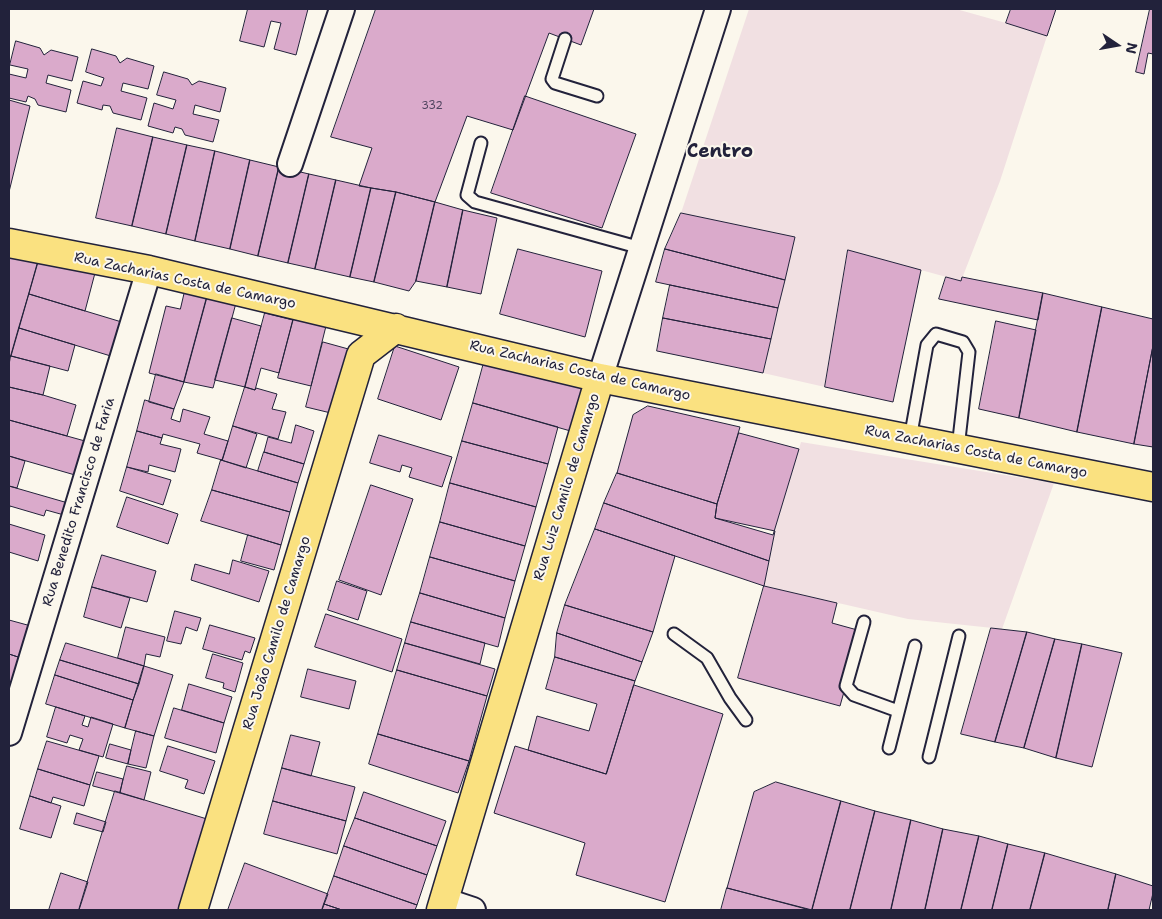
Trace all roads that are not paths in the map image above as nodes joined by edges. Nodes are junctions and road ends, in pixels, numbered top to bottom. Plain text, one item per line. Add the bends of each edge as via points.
1 (342, 9) edge
2 (718, 9) edge
3 (565, 39) dead end
4 (597, 96) dead end
5 (481, 143) dead end
6 (290, 164) dead end
7 (9, 243) edge
8 (641, 248) junction
9 (149, 270) junction
10 (328, 313) junction
11 (396, 328) junction
12 (361, 355) junction
13 (600, 378) junction
14 (910, 439) junction
15 (958, 448) junction
16 (1153, 487) edge
17 (864, 622) dead end
18 (674, 634) dead end
19 (959, 636) dead end
20 (915, 646) dead end
21 (898, 711) junction
22 (746, 720) dead end
23 (9, 733) edge
24 (889, 748) dead end
25 (928, 757) dead end
26 (442, 905) edge
27 (193, 910) edge
28 (473, 910) edge

1 - 6 street
2 - 8 street, Rua Luiz Camilo de Camargo
3 - 4 lane via 552,79 555,83
5 - 8 lane via 467,195 474,202
7 - 9 main road, Rua Zacharias Costa de Camargo
8 - 13 street, Rua Luiz Camilo de Camargo
9 - 10 main road, Rua Zacharias Costa de Camargo
9 - 23 street, Rua Benedito Francisco de Faria
10 - 11 main road, Rua Zacharias Costa de Camargo
10 - 12 main road
11 - 12 main road
11 - 13 main road, Rua Zacharias Costa de Camargo
12 - 27 main road, Rua João Camilo de Camargo
13 - 14 main road, Rua Zacharias Costa de Camargo
13 - 26 main road, Rua Luiz Camilo de Camargo
14 - 15 main road, Rua Zacharias Costa de Camargo
14 - 15 lane via 928,345 936,334 963,342 969,352
15 - 16 main road, Rua Zacharias Costa de Camargo
17 - 21 lane via 846,686 854,695
18 - 22 lane via 708,658
19 - 25 lane
20 - 21 lane
21 - 24 lane
26 - 28 street

